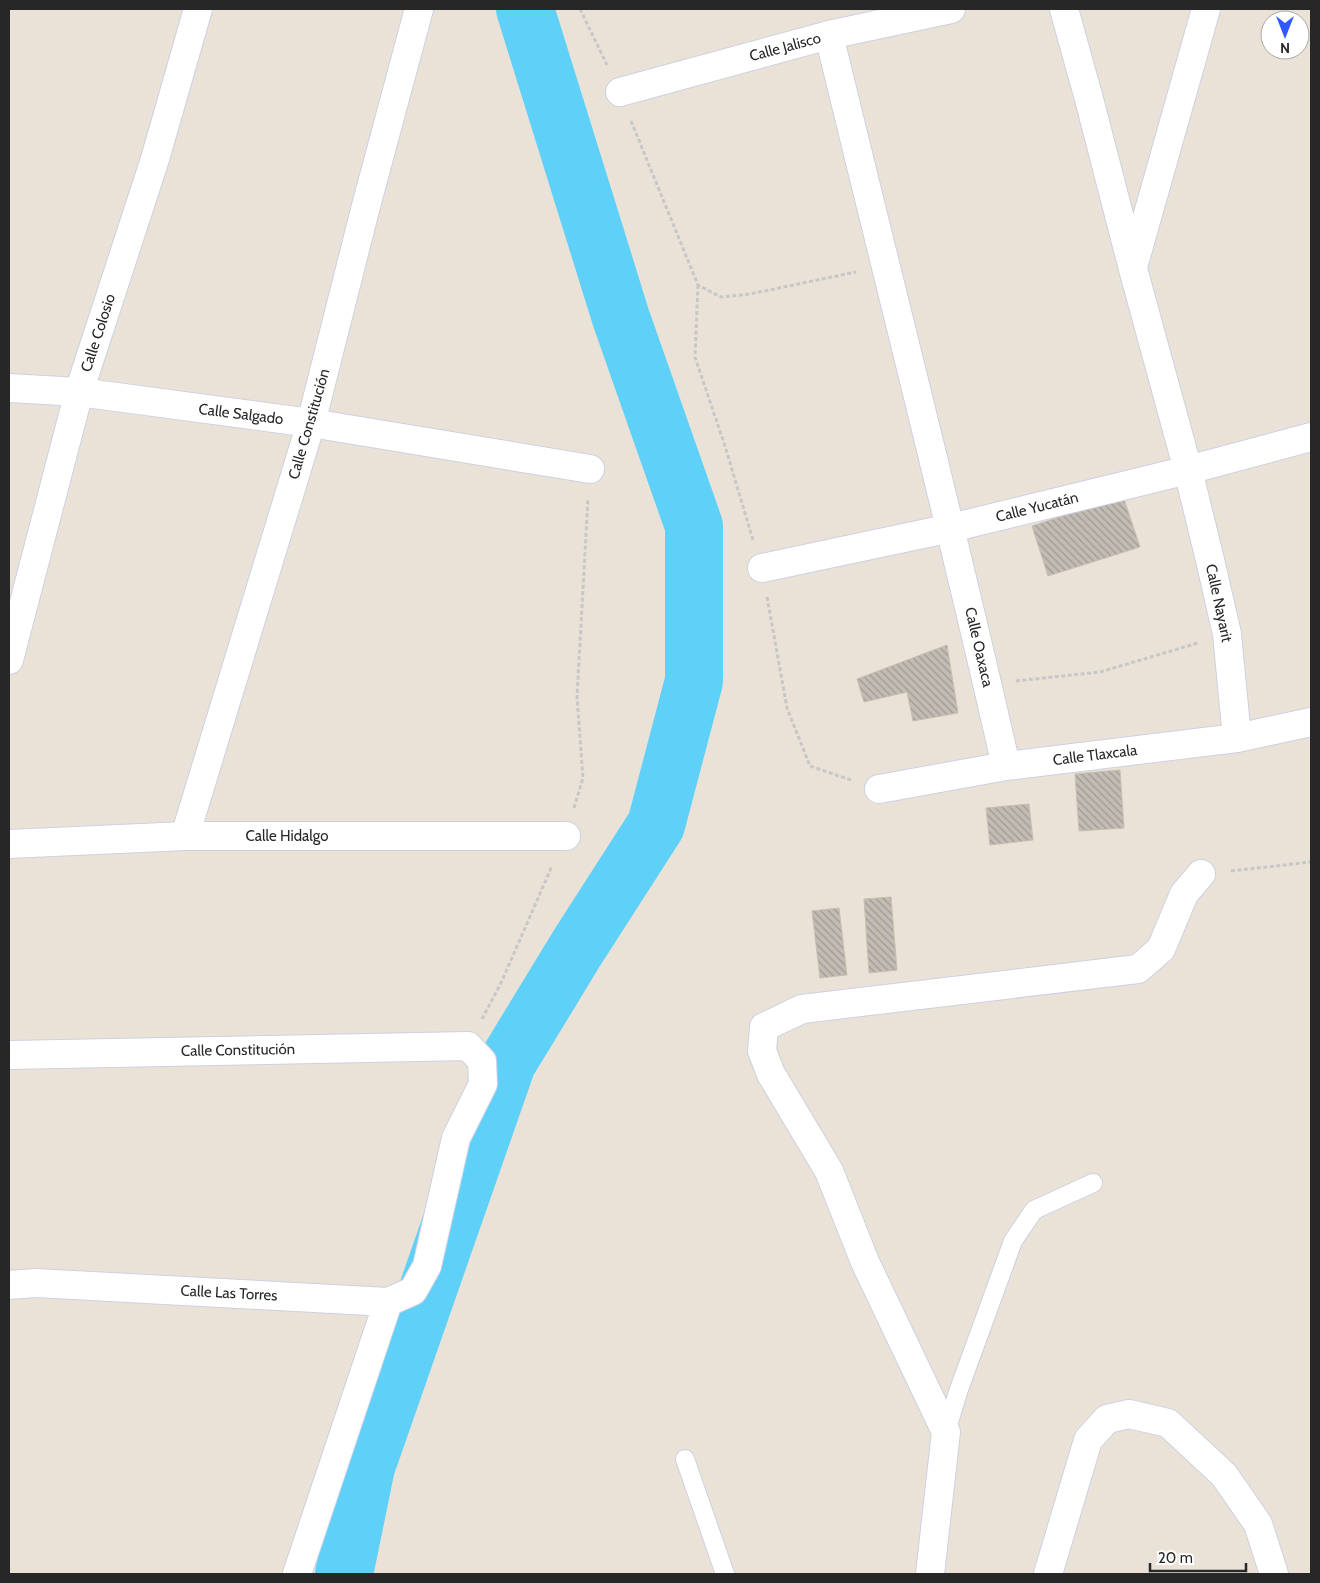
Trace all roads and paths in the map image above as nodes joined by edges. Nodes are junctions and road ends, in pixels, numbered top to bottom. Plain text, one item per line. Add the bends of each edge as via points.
1 (198, 9) edge
2 (419, 9) edge
3 (580, 9) edge
4 (951, 9) edge
5 (1064, 9) edge
6 (1206, 9) edge
7 (829, 35) junction
8 (620, 92) junction
9 (885, 266) junction
10 (1133, 269) junction
11 (9, 388) edge
12 (79, 392) junction
13 (311, 423) junction
14 (1311, 437) edge
15 (590, 469) joint
16 (1188, 470) junction
17 (951, 528) junction
18 (762, 568) dead end
19 (1227, 634) junction
20 (9, 660) edge
21 (988, 685) junction
22 (1311, 722) edge
23 (1237, 738) junction
24 (1006, 766) junction
25 (879, 789) dead end
26 (186, 836) junction
27 (566, 836) junction
28 (9, 844) edge
29 (1311, 862) edge
30 (1201, 874) joint
31 (468, 1046) junction
32 (9, 1055) edge
33 (1093, 1183) dead end
34 (9, 1285) edge
35 (388, 1302) junction
36 (946, 1432) junction
37 (685, 1459) dead end
38 (297, 1574) edge
39 (725, 1574) edge
40 (930, 1574) edge
41 (1048, 1574) edge
42 (1274, 1574) edge

1 - 12 street, Calle Colosio via 155,159
2 - 13 street, Calle Constitución
3 - 8 path
4 - 7 street, Calle Jalisco
5 - 10 street, Calle Nayarit
6 - 10 street
7 - 8 street, Calle Jalisco
7 - 9 street, Calle Oaxaca
8 - 9 path via 698,285 721,297
9 - 17 street, Calle Oaxaca
10 - 16 street, Calle Nayarit
11 - 12 street, Calle Salgado
12 - 13 street, Calle Salgado
12 - 20 street, Calle Colosio
13 - 15 street, Calle Salgado
13 - 26 street, Calle Constitución
14 - 16 street, Calle Yucatán
15 - 27 path via 577,697 583,778
16 - 17 street, Calle Yucatán
16 - 19 street, Calle Nayarit
17 - 18 street, Calle Yucatán
17 - 21 street, Calle Oaxaca
19 - 21 path via 1100,672
19 - 23 street, Calle Nayarit
21 - 24 street, Calle Oaxaca
22 - 23 street, Calle Tlaxcala
23 - 24 street, Calle Tlaxcala
24 - 25 street, Calle Tlaxcala
26 - 27 street, Calle Hidalgo
26 - 28 street, Calle Hidalgo
27 - 31 path via 501,983
29 - 30 path
30 - 36 street via 1184,894 1161,949 1138,969 802,1009 764,1027 762,1052 771,1074 829,1172 865,1262
31 - 32 street, Calle Constitución
31 - 35 street via 482,1060 483,1084 456,1138 428,1266 413,1291
33 - 36 lane via 1034,1210 1013,1241
34 - 35 street, Calle Las Torres via 71,1284
35 - 38 street
36 - 40 street
37 - 39 lane
41 - 42 street via 1088,1440 1107,1419 1129,1414 1168,1423 1224,1475 1258,1524

